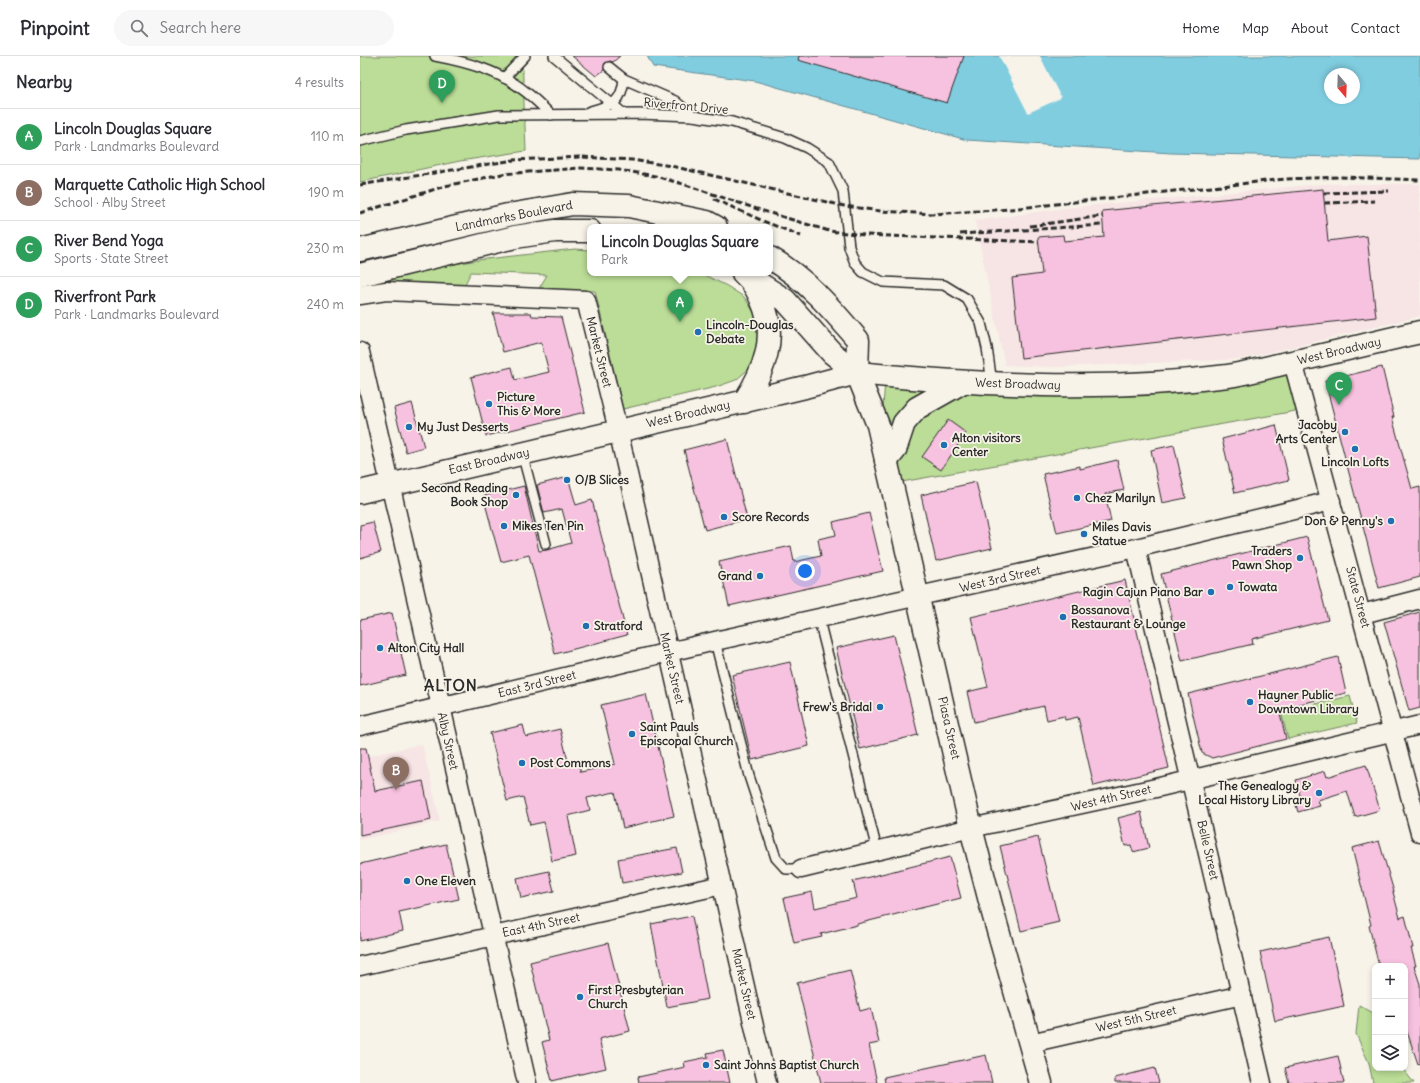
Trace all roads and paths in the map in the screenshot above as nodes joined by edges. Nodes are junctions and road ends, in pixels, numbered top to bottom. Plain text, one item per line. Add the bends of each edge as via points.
1 (435, 56) edge
2 (524, 56) edge
3 (554, 56) edge
4 (609, 67) dead end
5 (504, 78) junction
6 (624, 79) junction
7 (611, 104) junction
8 (624, 114) junction
9 (551, 115) junction
10 (579, 115) junction
11 (693, 116) junction
12 (360, 141) edge
13 (711, 224) edge
14 (587, 231) edge
15 (360, 250) edge
16 (773, 260) edge
17 (360, 275) edge
18 (746, 276) edge
19 (748, 276) edge
20 (360, 295) edge
21 (1420, 332) edge
22 (360, 352) edge
23 (1293, 362) junction
24 (857, 373) junction
25 (963, 382) junction
26 (992, 385) junction
27 (744, 402) junction
28 (618, 430) junction
29 (522, 453) junction
30 (886, 461) junction
31 (389, 484) junction
32 (360, 492) edge
33 (1331, 501) junction
34 (546, 544) dead end
35 (1136, 548) junction
36 (919, 597) junction
37 (1420, 598) edge
38 (1362, 614) junction
39 (819, 620) junction
40 (715, 642) junction
41 (668, 653) junction
42 (440, 707) junction
43 (1420, 725) edge
44 (360, 726) edge
45 (1393, 732) junction
46 (1192, 780) junction
47 (971, 828) junction
48 (1420, 832) edge
49 (877, 850) junction
50 (801, 869) joint
51 (722, 885) junction
52 (494, 936) junction
53 (360, 966) edge
54 (1242, 995) junction
55 (1030, 1043) junction
56 (526, 1083) edge
57 (767, 1083) edge
58 (1041, 1083) edge
59 (1262, 1083) edge

1 - 5 lane via 483,67
2 - 5 lane
3 - 7 lane
4 - 6 lane
5 - 9 lane via 526,91
6 - 7 lane via 622,94
6 - 11 lane via 675,101
7 - 8 lane
7 - 10 lane
8 - 10 lane, Riverfront Drive
8 - 11 lane, Riverfront Drive
9 - 10 lane, Riverfront Drive
9 - 12 lane, Riverfront Drive via 499,115 406,130
11 - 26 lane, Riverfront Drive via 732,122 784,138 829,162 842,191 849,247 855,263 863,272 883,282 944,285 967,299 981,323
13 - 15 main road, Landmarks Boulevard via 629,206 573,204
14 - 17 main road, Landmarks Boulevard via 515,237
16 - 24 main road via 834,311 858,340
18 - 27 main road via 754,283 770,330 769,347 763,365
19 - 24 main road via 785,300 832,353
20 - 28 street, Market Street via 386,291 586,300
21 - 23 main road, West Broadway
22 - 31 street, Alby Street
23 - 26 main road, West Broadway via 1230,376 1195,380 1122,385
23 - 33 street, State Street
24 - 25 main road, West Broadway
24 - 27 main road, West Broadway
24 - 30 main road, Piasa Street via 878,425
25 - 26 main road, West Broadway
25 - 30 main road via 917,408 904,423 895,450
27 - 28 main road, West Broadway
28 - 29 main road, East Broadway
28 - 41 street, Market Street
29 - 31 main road, East Broadway
29 - 34 lane
30 - 36 main road, Piasa Street
31 - 32 main road, East Broadway
31 - 42 street, Alby Street
33 - 35 street, West 3rd Street
33 - 38 street, State Street
35 - 36 street, West 3rd Street
35 - 46 street, Belle Street
36 - 39 street, West 3rd Street
36 - 47 main road, Piasa Street
37 - 38 street
38 - 45 street, State Street
39 - 40 street, West 3rd Street
39 - 49 lane
40 - 41 street, West 3rd Street
40 - 50 lane via 749,776 776,858 786,869
41 - 42 street, East 3rd Street
41 - 51 street, Market Street
42 - 44 street, East 3rd Street
42 - 52 street, Alby Street
43 - 45 street, West 4th Street
45 - 46 street, West 4th Street
45 - 48 street, State Street
46 - 47 street, West 4th Street
46 - 54 street, Belle Street
47 - 49 street, West 4th Street
47 - 55 main road, Piasa Street
49 - 50 street, West 4th Street
51 - 52 street, East 4th Street
51 - 57 street, Market Street
52 - 53 street, East 4th Street
52 - 56 street, Alby Street
54 - 55 street, West 5th Street
54 - 59 street, Belle Street
55 - 58 main road, Piasa Street

